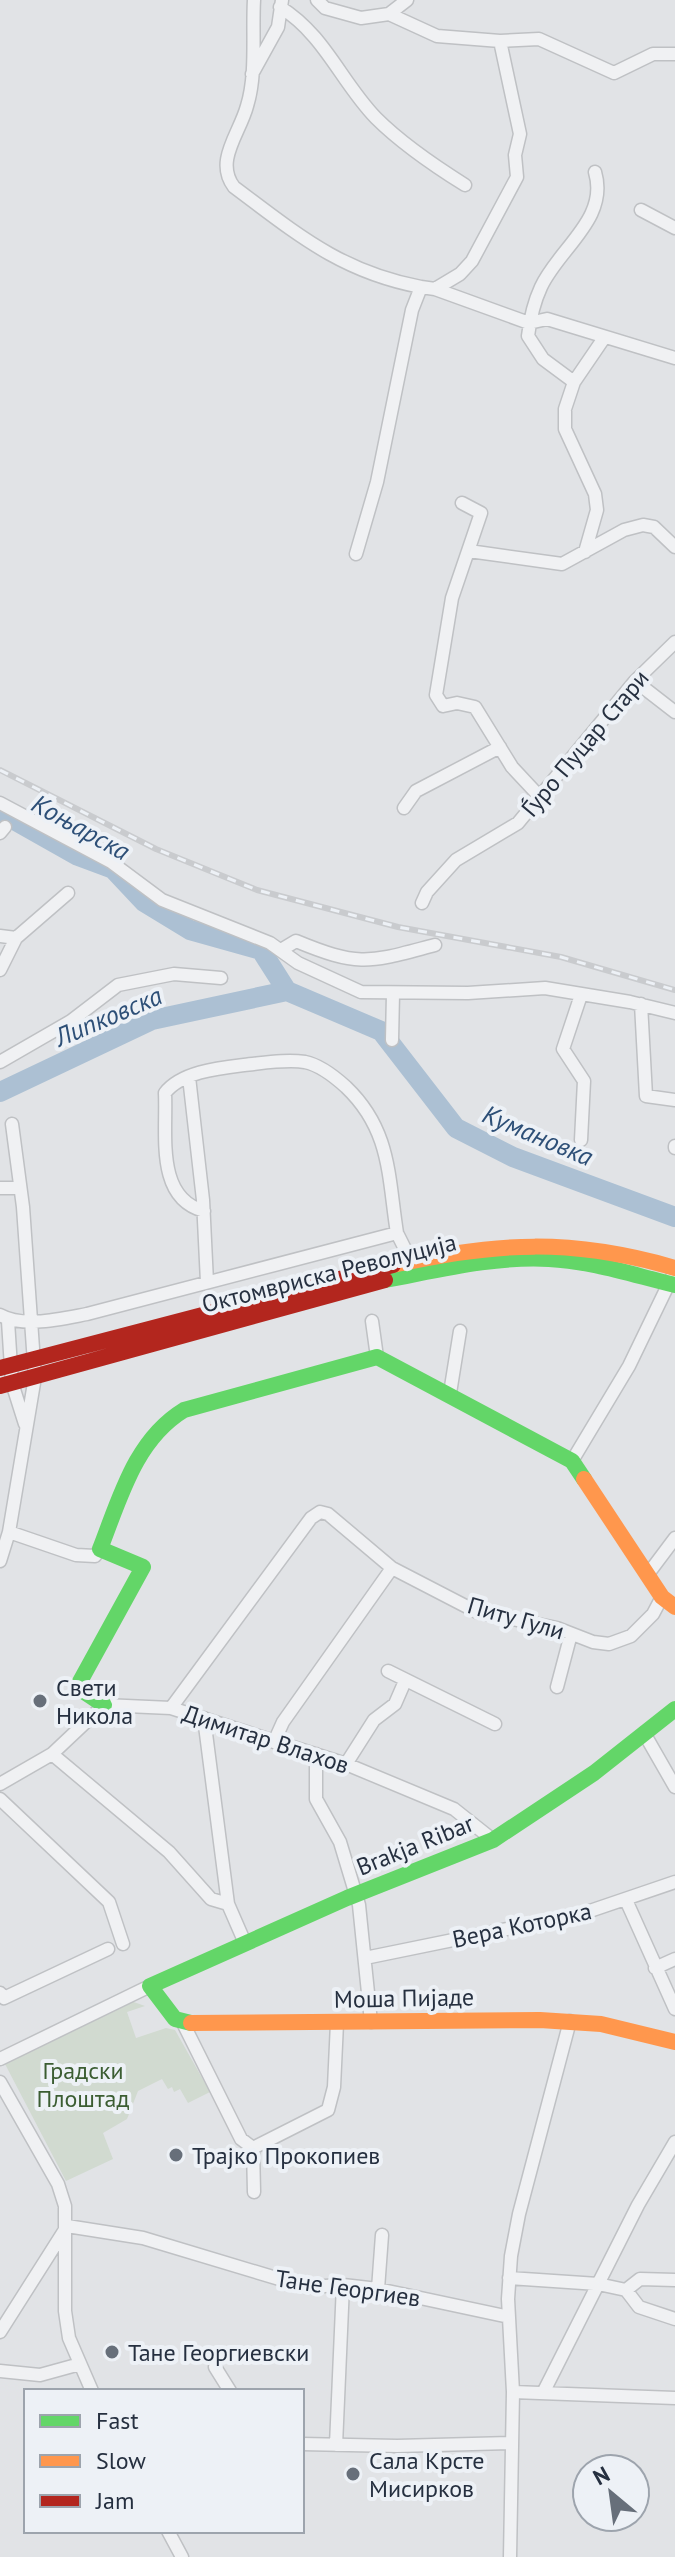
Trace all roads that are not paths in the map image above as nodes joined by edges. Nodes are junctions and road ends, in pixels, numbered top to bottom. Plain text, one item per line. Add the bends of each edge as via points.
1 (254, 0) edge
2 (317, 0) edge
3 (407, 0) edge
4 (281, 4) edge
5 (389, 14) junction
6 (500, 41) junction
7 (675, 54) edge
8 (250, 77) junction
9 (595, 172) dead end
10 (465, 185) dead end
11 (641, 210) dead end
12 (675, 228) edge
13 (421, 287) junction
14 (435, 289) junction
15 (529, 323) junction
16 (604, 338) junction
17 (675, 358) edge
18 (574, 382) junction
19 (462, 503) dead end
20 (675, 547) edge
21 (469, 551) junction
22 (585, 552) junction
23 (356, 554) dead end
24 (674, 646) edge
25 (635, 681) junction
26 (675, 712) edge
27 (500, 747) junction
28 (540, 797) junction
29 (0, 803) edge
30 (404, 808) dead end
31 (68, 893) dead end
32 (422, 903) dead end
33 (0, 936) edge
34 (16, 938) junction
35 (435, 945) dead end
36 (281, 950) junction
37 (0, 970) edge
38 (221, 978) dead end
39 (393, 994) junction
40 (581, 995) junction
41 (641, 1004) junction
42 (675, 1013) edge
43 (392, 1040) dead end
44 (0, 1062) edge
45 (189, 1077) junction
46 (675, 1100) edge
47 (12, 1124) dead end
48 (581, 1140) dead end
49 (0, 1188) edge
50 (20, 1188) junction
51 (204, 1211) junction
52 (397, 1233) junction
53 (411, 1261) junction
54 (674, 1276) edge
55 (207, 1282) junction
56 (4, 1318) edge
57 (32, 1320) junction
58 (372, 1321) dead end
59 (460, 1331) dead end
60 (377, 1357) junction
61 (33, 1359) junction
62 (5, 1367) edge
63 (35, 1377) junction
64 (6, 1385) edge
65 (450, 1393) junction
66 (27, 1428) junction
67 (572, 1461) junction
68 (9, 1532) junction
69 (675, 1538) edge
70 (100, 1549) junction
71 (0, 1561) edge
72 (392, 1568) junction
73 (648, 1574) junction
74 (669, 1602) edge
75 (571, 1634) junction
76 (388, 1671) dead end
77 (405, 1681) junction
78 (557, 1687) dead end
79 (104, 1705) junction
80 (171, 1708) junction
81 (675, 1709) edge
82 (204, 1718) junction
83 (495, 1724) dead end
84 (644, 1733) junction
85 (274, 1742) junction
86 (52, 1754) junction
87 (316, 1754) junction
88 (346, 1764) junction
89 (0, 1784) edge
90 (675, 1787) edge
91 (0, 1799) edge
92 (493, 1840) junction
93 (675, 1882) edge
94 (355, 1895) junction
95 (626, 1900) junction
96 (228, 1904) junction
97 (245, 1943) junction
98 (123, 1944) dead end
99 (108, 1949) dead end
100 (365, 1958) junction
101 (675, 1959) edge
102 (655, 1968) junction
103 (150, 1986) junction
104 (0, 1993) edge
105 (675, 2009) edge
106 (570, 2021) junction
107 (371, 2022) junction
108 (183, 2023) junction
109 (337, 2023) junction
110 (675, 2042) edge
111 (0, 2059) edge
112 (0, 2082) edge
113 (675, 2142) edge
114 (253, 2148) junction
115 (254, 2192) dead end
116 (67, 2226) junction
117 (382, 2235) dead end
118 (44, 2262) junction
119 (67, 2263) junction
120 (509, 2278) junction
121 (675, 2280) edge
122 (598, 2284) junction
123 (343, 2285) junction
124 (378, 2289) junction
125 (626, 2290) junction
126 (509, 2317) junction
127 (675, 2319) edge
128 (1, 2330) edge
129 (80, 2364) junction
130 (215, 2367) dead end
131 (0, 2371) edge
132 (91, 2389) edge
133 (229, 2389) edge
134 (513, 2392) junction
135 (543, 2393) junction
136 (675, 2398) edge
137 (510, 2443) junction
138 (304, 2444) edge
139 (336, 2445) junction
140 (169, 2533) edge
141 (182, 2557) edge
142 (510, 2557) edge

1 - 8 street
2 - 5 street via 325,8 361,18
3 - 5 street
4 - 8 street via 278,27
4 - 10 street via 326,47 375,117
5 - 6 street via 437,36
6 - 7 street via 539,39 614,73 653,54
6 - 14 street via 520,134 517,177 472,261
8 - 13 street via 248,105 226,160 225,175 234,187 323,254
9 - 15 street via 600,189 593,213 542,285
11 - 12 street
13 - 14 street
13 - 23 street
14 - 15 street
15 - 16 street via 547,319
15 - 18 street via 528,336 543,359
16 - 17 street
16 - 18 street
18 - 22 street via 565,429 595,494 597,510
19 - 21 street via 481,513
20 - 22 street via 654,527 643,525
21 - 22 street via 562,564
21 - 27 street via 452,598 436,695 443,706 475,707
24 - 25 street, Ѓуро Пуцар Стари
25 - 26 street
25 - 28 street, Ѓуро Пуцар Стари
27 - 28 street
27 - 30 street via 416,791
28 - 32 street, Ѓуро Пуцар Стари via 518,823 456,860
29 - 36 street via 111,862 162,900
31 - 34 street
33 - 34 street
34 - 37 street
35 - 36 street via 371,963 332,956 296,941
36 - 39 street via 361,992
38 - 44 street via 174,974 118,985 71,1021
39 - 40 street via 520,988
39 - 43 street
40 - 41 street
40 - 48 street via 563,1049 584,1081
41 - 42 street
41 - 46 street via 646,1096
45 - 51 street
45 - 51 street via 165,1093 169,1173 173,1193 187,1206
45 - 52 street via 224,1068 300,1062 338,1080 370,1112 380,1132
47 - 50 street
49 - 50 street
50 - 57 street
51 - 55 street
52 - 53 street
52 - 55 street
53 - 54 street, Октомвриска Револуција via 501,1244 544,1243 598,1247
53 - 61 street, Октомвриска Револуција
54 - 63 street, Октомвриска Револуција via 547,1259 476,1262 377,1282
54 - 67 street via 629,1366
55 - 57 street via 87,1314
56 - 57 street
56 - 62 street
57 - 61 street
58 - 60 street
59 - 65 street
60 - 65 street
60 - 70 street via 173,1415 157,1427 141,1453
61 - 62 street, Октомвриска Револуција
61 - 63 street
62 - 64 street
63 - 64 street, Октомвриска Револуција
63 - 66 street
64 - 66 street
65 - 67 street
66 - 68 street
67 - 73 street
68 - 70 street via 76,1555 95,1556
68 - 71 street
69 - 73 street
70 - 79 street via 143,1567 77,1687
72 - 75 street, Питу Гули via 477,1612
72 - 80 street, Питу Гули via 320,1512
72 - 85 street
73 - 74 street
74 - 75 street, Питу Гули via 620,1642 593,1642
75 - 78 street
76 - 77 street
77 - 83 street
77 - 88 street via 395,1704 374,1720
79 - 80 street, Димитар Влахов
79 - 86 street
80 - 82 street, Димитар Влахов
81 - 84 street, Brakja Ribar
82 - 85 street, Димитар Влахов
82 - 96 street
84 - 90 street
84 - 92 street, Brakja Ribar
85 - 87 street, Димитар Влахов
86 - 89 street
86 - 96 street via 169,1852 211,1899
87 - 88 street, Димитар Влахов
87 - 94 street via 316,1799 340,1842
88 - 92 street, Димитар Влахов via 454,1809
91 - 98 street via 109,1902
92 - 94 street, Brakja Ribar
93 - 95 street, Вера Которка
94 - 97 street, Brakja Ribar
94 - 100 street
95 - 100 street, Вера Которка via 480,1937
95 - 102 street
96 - 97 street
97 - 103 street, Brakja Ribar
99 - 104 street via 4,1998
100 - 107 street
101 - 102 street
102 - 105 street
103 - 108 street
103 - 111 street
106 - 107 street, Моша Пијаде
106 - 110 street, Моша Пијаде
106 - 120 street via 519,2214
107 - 109 street, Моша Пијаде
108 - 109 street, Моша Пијаде
108 - 114 street via 241,2139
109 - 114 street via 328,2110
112 - 116 street via 58,2184
113 - 122 street
114 - 115 street
116 - 118 street
116 - 119 street
116 - 123 street, Тане Георгиев via 143,2238 306,2287
117 - 124 street
118 - 119 street
118 - 128 street
119 - 129 street via 65,2311
120 - 122 street
120 - 126 street
121 - 125 street via 640,2279
122 - 125 street
122 - 135 street
123 - 124 street, Тане Георгиев
123 - 139 street
124 - 126 street, Тане Георгиев
125 - 127 street via 639,2307
126 - 134 street
129 - 131 street via 40,2375
129 - 132 street
130 - 133 street
134 - 135 street
134 - 137 street
135 - 136 street
137 - 139 street
137 - 142 street
138 - 139 street
140 - 141 street

